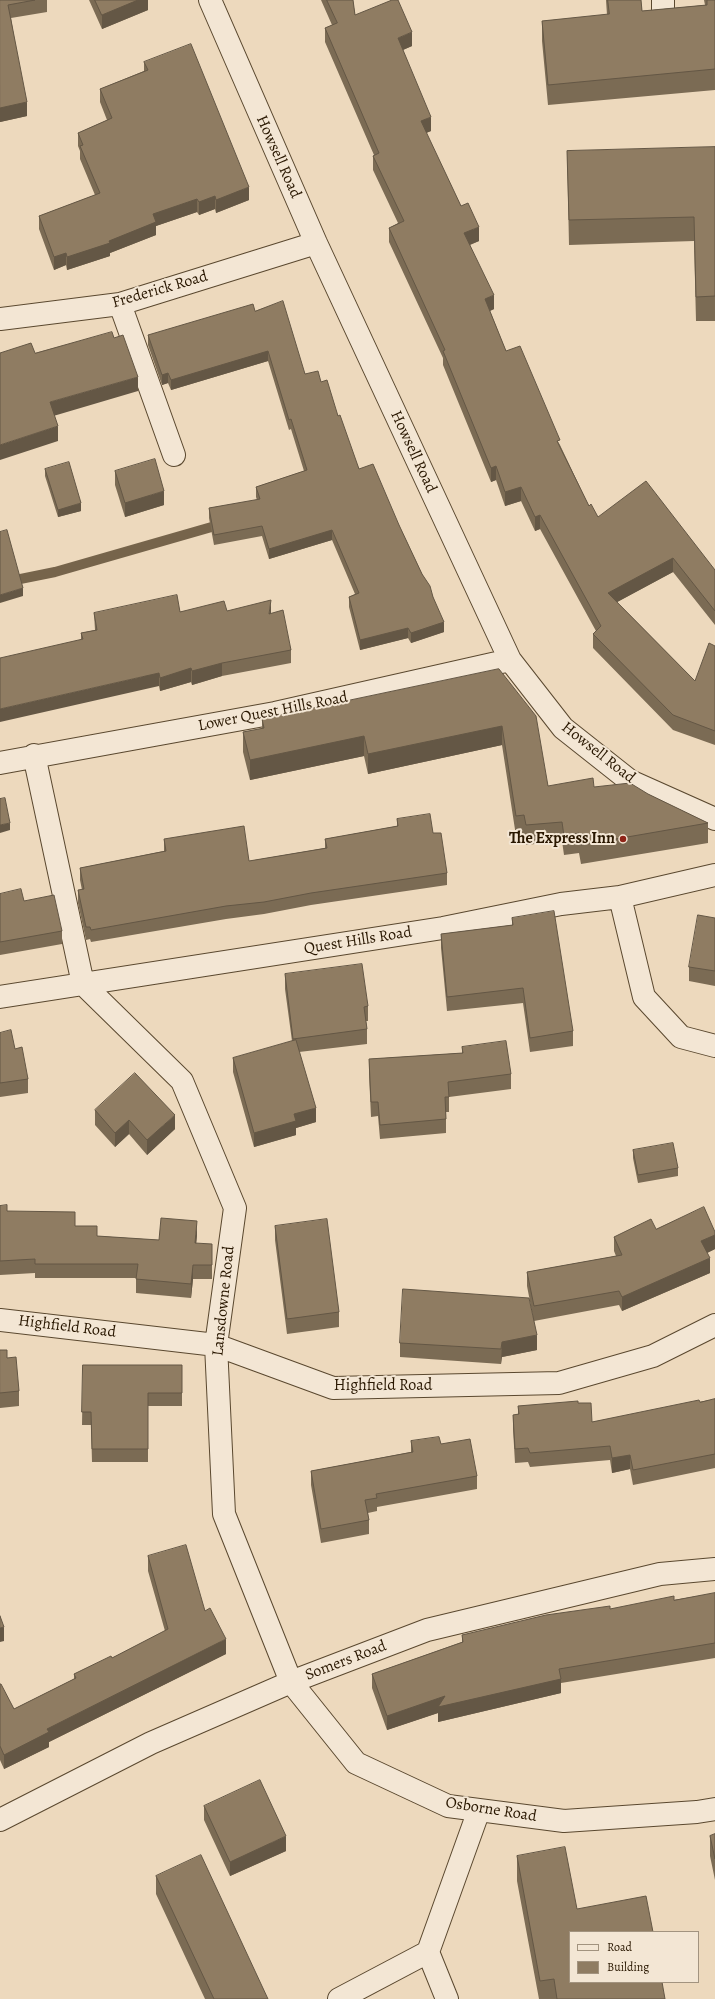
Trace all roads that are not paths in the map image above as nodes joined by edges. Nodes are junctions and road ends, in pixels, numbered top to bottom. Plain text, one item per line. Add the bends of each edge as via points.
1 (210, 0) edge
2 (316, 243) junction
3 (120, 304) junction
4 (0, 319) edge
5 (174, 455) dead end
6 (510, 660) junction
7 (34, 756) junction
8 (0, 763) edge
9 (715, 819) edge
10 (715, 875) edge
11 (620, 897) junction
12 (83, 984) junction
13 (0, 997) edge
14 (715, 1046) edge
15 (0, 1320) edge
16 (715, 1325) edge
17 (216, 1345) junction
18 (715, 1569) edge
19 (291, 1682) junction
20 (715, 1809) edge
21 (479, 1810) junction
22 (0, 1820) edge
23 (428, 1952) junction
24 (339, 1999) edge
25 (447, 1999) edge

1 - 2 street, Howsell Road
2 - 3 street, Frederick Road
2 - 6 street, Howsell Road
3 - 4 street, Frederick Road
3 - 5 street
6 - 7 street, Lower Quest Hills Road via 275,713
6 - 9 street, Howsell Road via 563,728 630,781
7 - 8 street, Lower Quest Hills Road
7 - 12 street
10 - 11 street, Quest Hills Road
11 - 12 street, Quest Hills Road via 561,904 443,928
11 - 14 street via 644,997 681,1037
12 - 13 street, Quest Hills Road
12 - 17 street, Lansdowne Road via 182,1081 235,1208
15 - 17 street, Highfield Road
16 - 17 street, Highfield Road via 653,1356 559,1383 333,1388
17 - 19 street, Lansdowne Road via 224,1514
18 - 19 street, Somers Road via 660,1574 427,1630
19 - 21 street, Osborne Road via 356,1763 448,1806
19 - 22 street, Somers Road via 151,1743
20 - 21 street, Osborne Road via 564,1821
21 - 23 street
23 - 24 street
23 - 25 street

